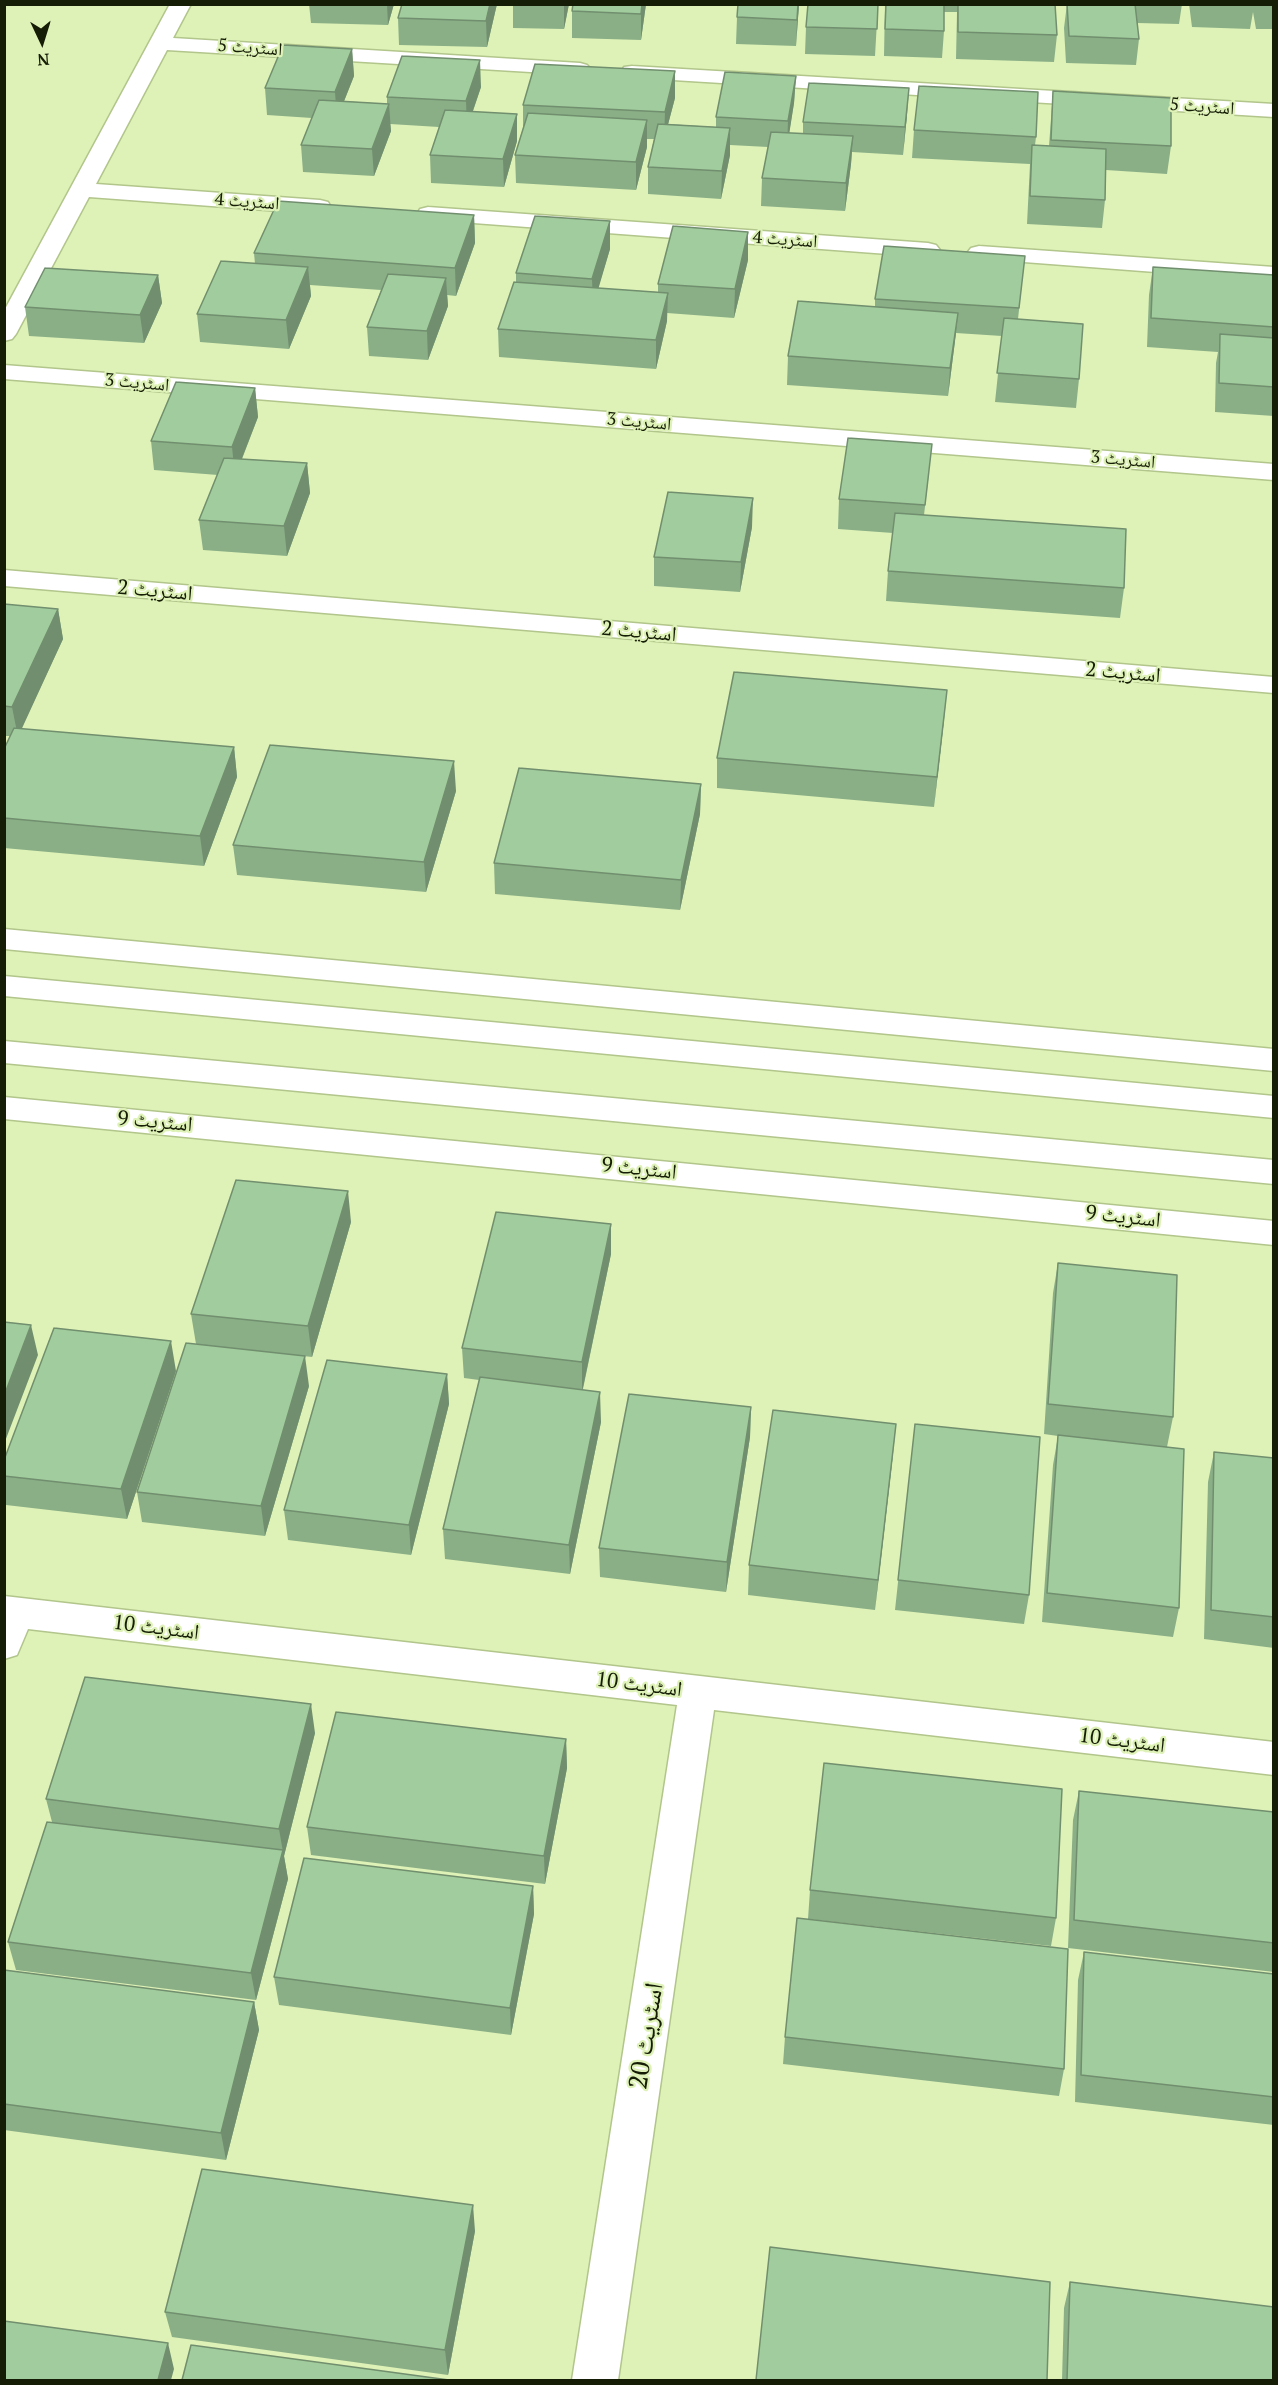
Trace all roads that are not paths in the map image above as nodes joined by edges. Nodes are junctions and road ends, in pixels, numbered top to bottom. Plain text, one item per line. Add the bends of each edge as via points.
1 (181, 4) edge
2 (160, 43) junction
3 (1274, 111) edge
4 (82, 190) junction
5 (344, 208) edge
6 (404, 213) edge
7 (1274, 274) edge
8 (4, 334) edge
9 (4, 372) edge
10 (1274, 472) edge
11 (4, 578) edge
12 (1274, 685) edge
13 (4, 939) edge
14 (4, 986) edge
15 (4, 1052) edge
16 (1274, 1060) edge
17 (1274, 1107) edge
18 (4, 1108) edge
19 (1274, 1172) edge
20 (1274, 1233) edge
21 (8, 1622) edge
22 (698, 1691) junction
23 (1274, 1759) edge
24 (595, 2380) edge

1 - 2 street
2 - 3 street, اسٹریٹ 5
2 - 4 street
4 - 5 street, اسٹریٹ 4
4 - 8 street
6 - 7 street, اسٹریٹ 4
9 - 10 street, اسٹریٹ 3
11 - 12 street, اسٹریٹ 2
13 - 16 street
14 - 17 street
15 - 19 street
18 - 20 street, اسٹریٹ 9
21 - 22 street, اسٹریٹ 10
22 - 23 street, اسٹریٹ 10
22 - 24 street, اسٹریٹ 20

